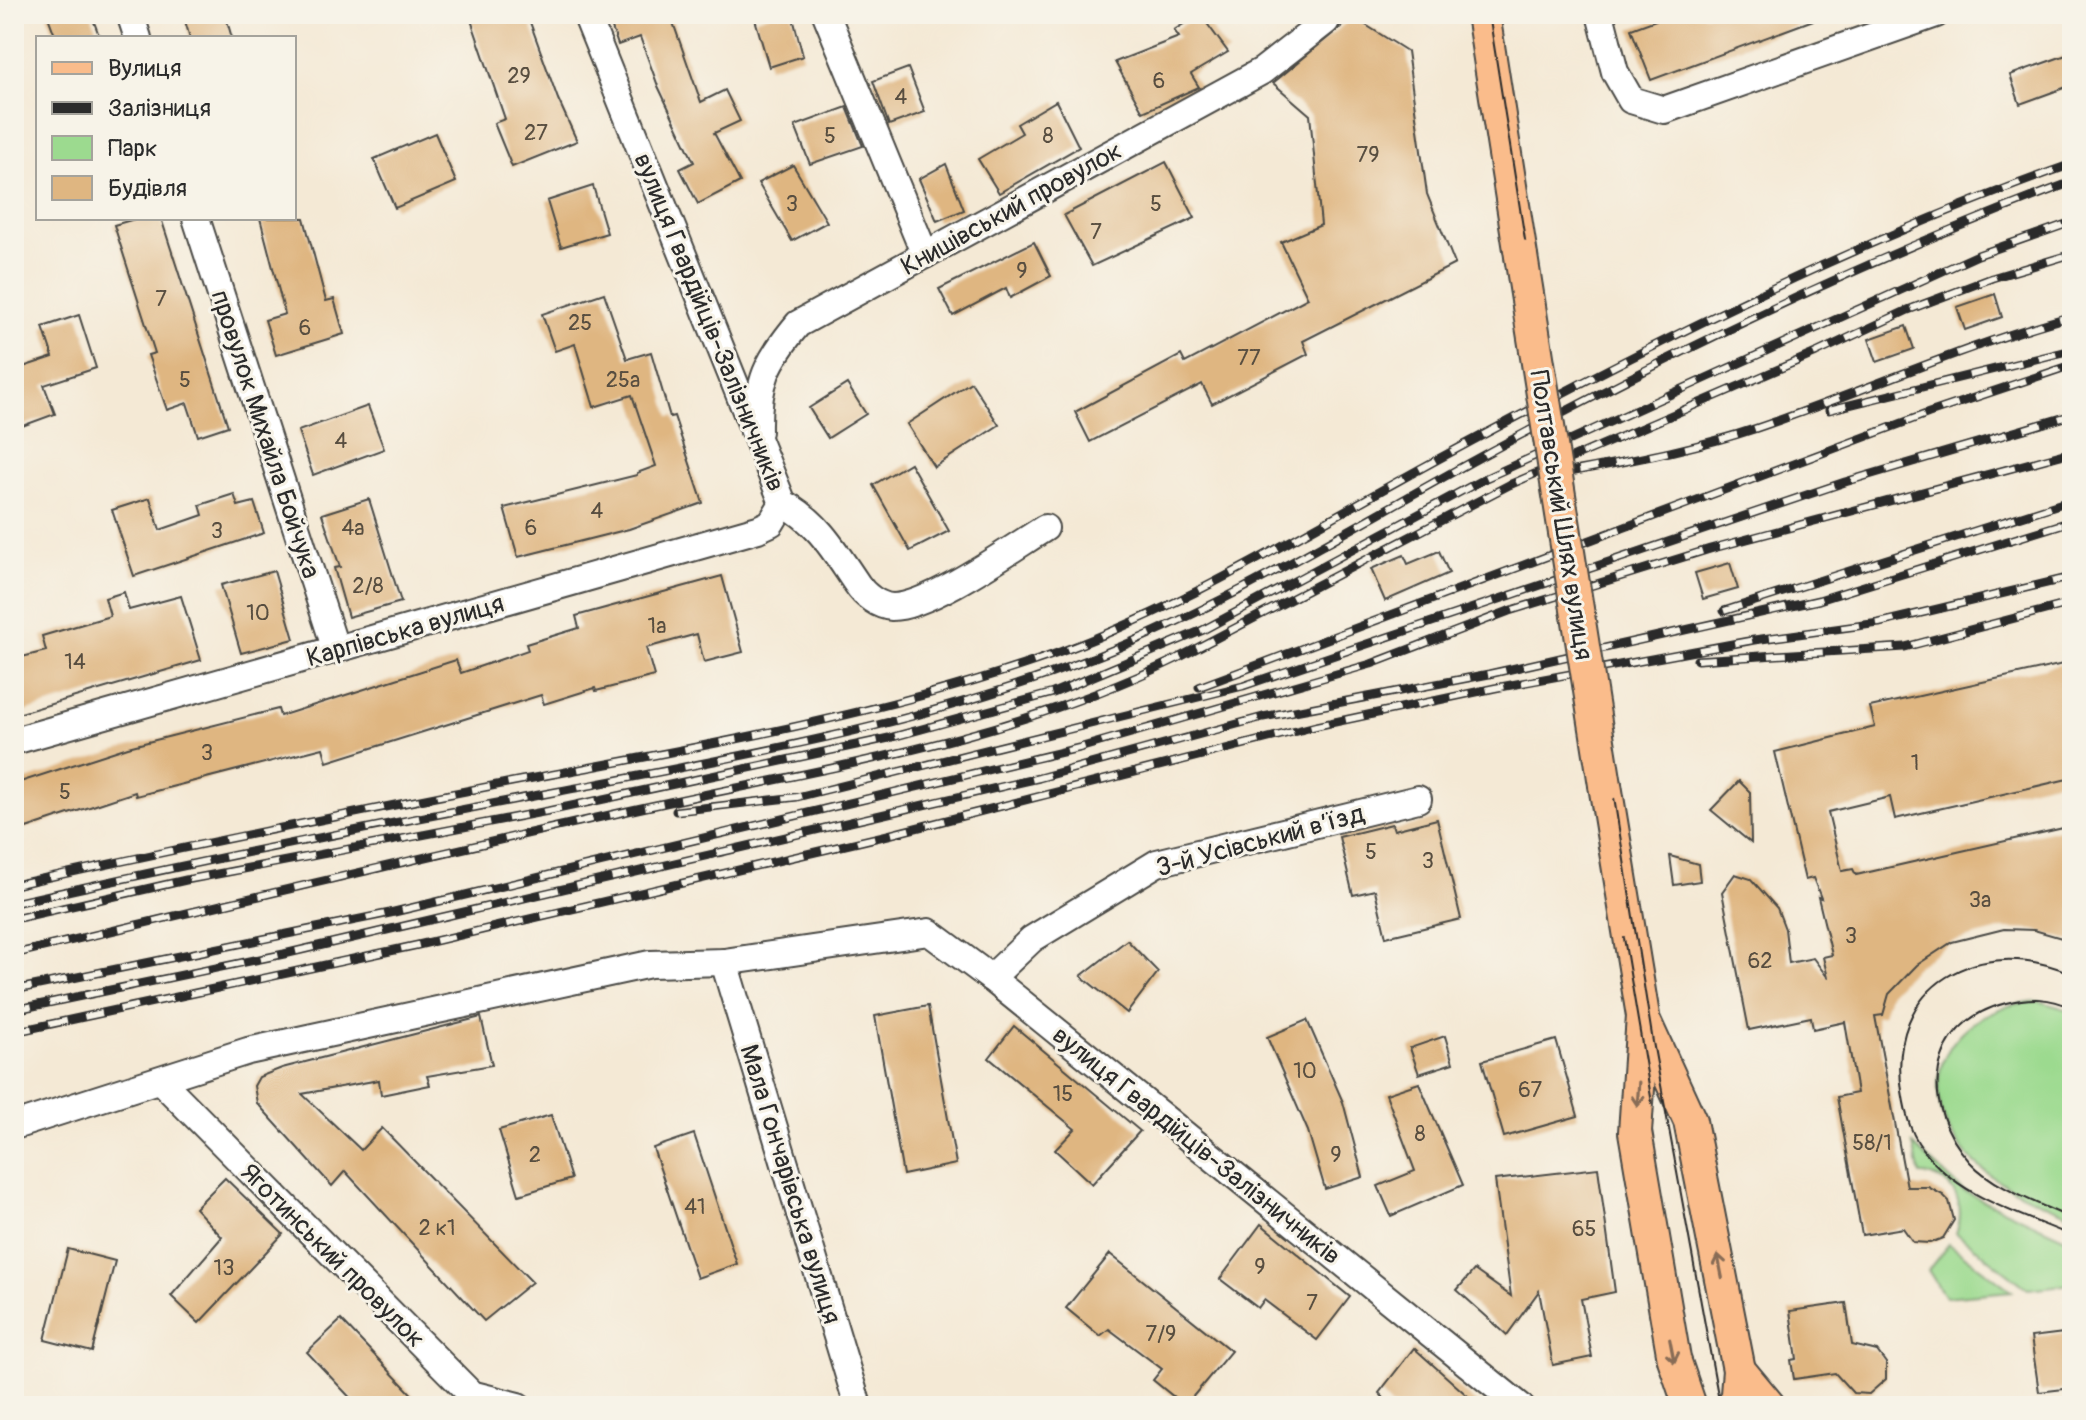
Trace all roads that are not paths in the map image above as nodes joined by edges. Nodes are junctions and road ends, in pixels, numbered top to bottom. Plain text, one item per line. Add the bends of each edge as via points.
1 (130, 14) edge
2 (586, 14) edge
3 (826, 14) edge
4 (1329, 14) edge
5 (1483, 14) edge
6 (1600, 14) edge
7 (1936, 14) edge
8 (137, 36) edge
9 (197, 220) edge
10 (925, 255) junction
11 (758, 445) junction
12 (783, 503) junction
13 (1045, 528) dead end
14 (336, 650) junction
15 (14, 741) edge
16 (1418, 799) dead end
17 (724, 962) junction
18 (991, 978) junction
19 (1643, 1016) junction
20 (161, 1081) junction
21 (14, 1126) edge
22 (1739, 1370) junction
23 (518, 1406) edge
24 (858, 1406) edge
25 (1520, 1406) edge
26 (1690, 1406) edge
27 (1736, 1406) edge
28 (1769, 1406) edge

1 - 8 street
2 - 11 street, вулиця Гвардійців-Залізничників
3 - 10 street
4 - 10 street, Книшівський провулок via 1262,71
5 - 19 main road, Полтавський Шлях вулиця, bridge
6 - 7 street via 1615,72 1631,100 1664,110
9 - 14 street, провулок Михайла Бойчука
10 - 11 street, Книшівський провулок via 798,324 772,354 758,400
11 - 12 street, вулиця Гвардійців-Залізничників
12 - 13 street, вулиця Гвардійців-Залізничників via 818,528 859,588 890,607 948,586
12 - 14 street, Карпівська вулиця via 771,523 758,529
14 - 15 street, Карпівська вулиця
16 - 18 street, 3-й Усівський в’їзд via 1157,863 1032,939
17 - 18 street, вулиця Гвардійців-Залізничників via 929,932
17 - 20 street, вулиця Гвардійців-Залізничників via 650,964 248,1051
17 - 24 street, Мала Гончарівська вулиця
18 - 25 street, вулиця Гвардійців-Залізничників
22 -> 19 main road, Полтавський Шлях вулиця via 1690,1121
19 -> 26 main road, Полтавський Шлях вулиця via 1635,1132 1674,1359
20 - 21 street, вулиця Гвардійців-Залізничників
20 - 23 street, Яготинський провулок via 471,1394
22 - 27 main road, Полтавський Шлях вулиця
22 - 28 main road

